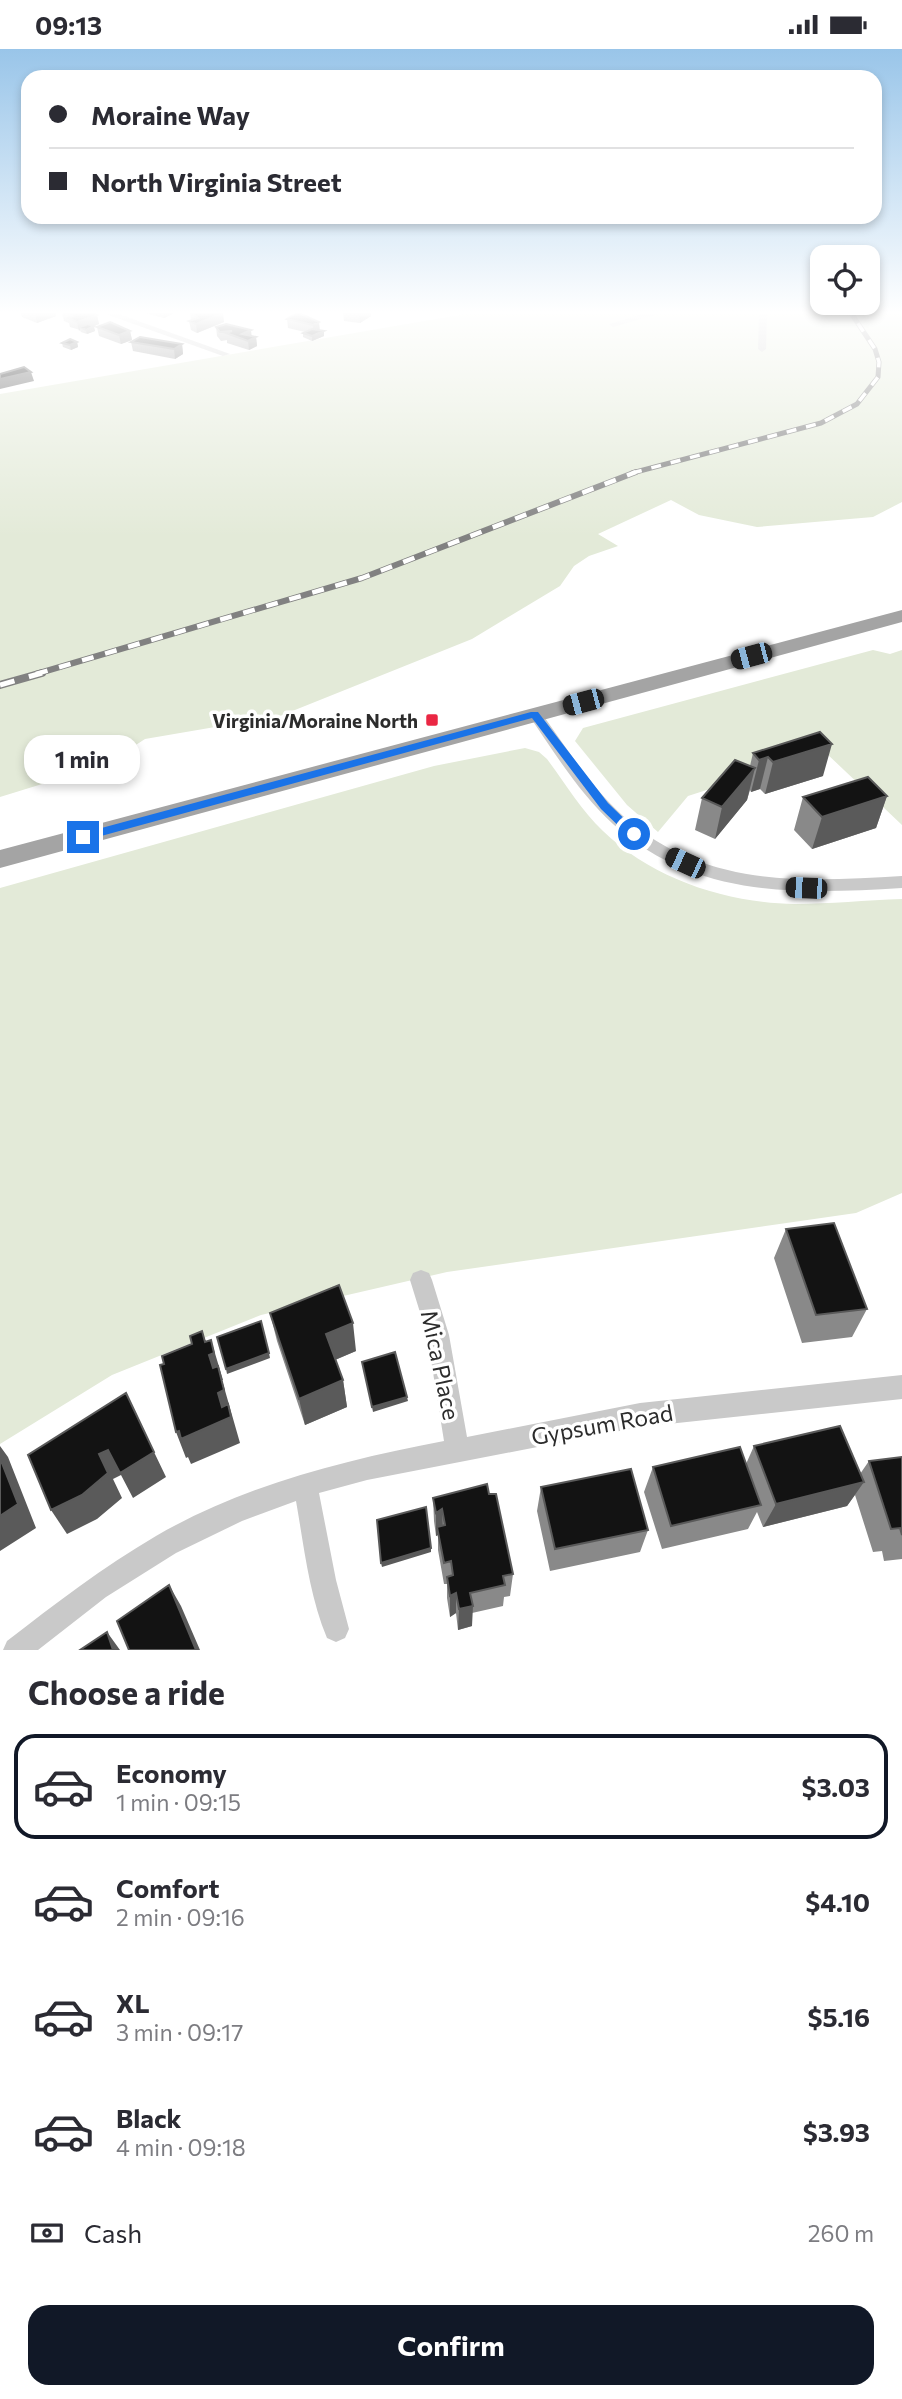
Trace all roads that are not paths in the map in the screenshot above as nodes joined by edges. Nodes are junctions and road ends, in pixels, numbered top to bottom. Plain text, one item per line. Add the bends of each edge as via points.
1 (902, 616) edge
2 (535, 714) junction
3 (0, 859) edge
4 (902, 883) edge
5 (421, 1280) dead end
6 (902, 1387) edge
7 (458, 1451) junction
8 (305, 1485) junction
9 (336, 1629) dead end
10 (16, 1650) edge

1 - 2 main road
2 - 3 main road
2 - 4 street via 618,820 658,851 722,877 780,887
5 - 7 street, Mica Place via 438,1335
6 - 7 street, Gypsum Road via 640,1415
7 - 8 street, Gypsum Road
8 - 9 street
8 - 10 street, Gypsum Road via 167,1544 97,1588

